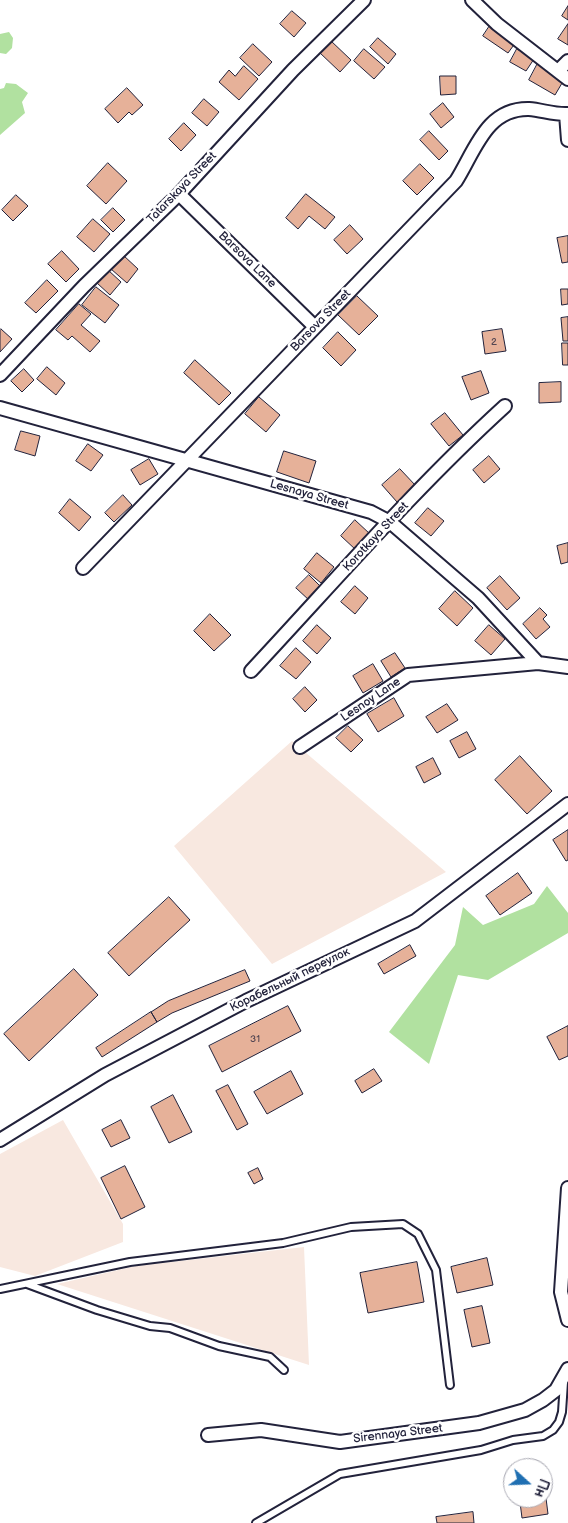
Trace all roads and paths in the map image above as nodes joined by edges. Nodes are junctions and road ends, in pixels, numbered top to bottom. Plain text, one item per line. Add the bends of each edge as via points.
1 (364, 0) edge
2 (472, 0) edge
3 (568, 61) edge
4 (563, 75) edge
5 (567, 114) edge
6 (568, 140) edge
7 (178, 194) junction
8 (315, 327) junction
9 (0, 375) edge
10 (505, 406) dead end
11 (0, 408) edge
12 (187, 461) junction
13 (390, 522) junction
14 (83, 568) dead end
15 (538, 663) junction
16 (568, 667) edge
17 (251, 671) dead end
18 (300, 747) dead end
19 (568, 804) edge
20 (0, 1140) edge
21 (568, 1188) edge
22 (26, 1284) junction
23 (0, 1289) edge
24 (568, 1320) edge
25 (284, 1370) dead end
26 (566, 1373) edge
27 (450, 1385) dead end
28 (208, 1435) dead end
29 (256, 1523) edge

1 - 7 street, Tatarskaya Street via 293,70
2 - 4 street
3 - 4 street
5 - 6 street
5 - 8 street, Barsova Street via 528,109 503,114 486,128 456,181
7 - 8 street, Barsova Lane
7 - 9 street, Tatarskaya Street via 84,286
8 - 12 street, Barsova Street
10 - 13 street, Korotkaya Street
11 - 12 street, Lesnaya Street
12 - 13 street, Lesnaya Street via 371,512
12 - 14 street, Barsova Street
13 - 15 street, Lesnaya Street via 478,598
13 - 17 street, Korotkaya Street
15 - 16 street
15 - 18 street, Lesnoy Lane via 408,675
19 - 20 street, Корабельный переулок via 415,921 237,1005 106,1075
21 - 24 street via 560,1292
22 - 23 lane
22 - 25 lane via 150,1326 170,1328 219,1346 270,1357
22 - 27 lane via 130,1262 283,1242 357,1226 403,1224 418,1234 436,1270
26 - 28 street, Sirennaya Street via 556,1390 526,1410 479,1424 340,1442 261,1430
26 - 29 lane via 559,1422 543,1436 340,1474

